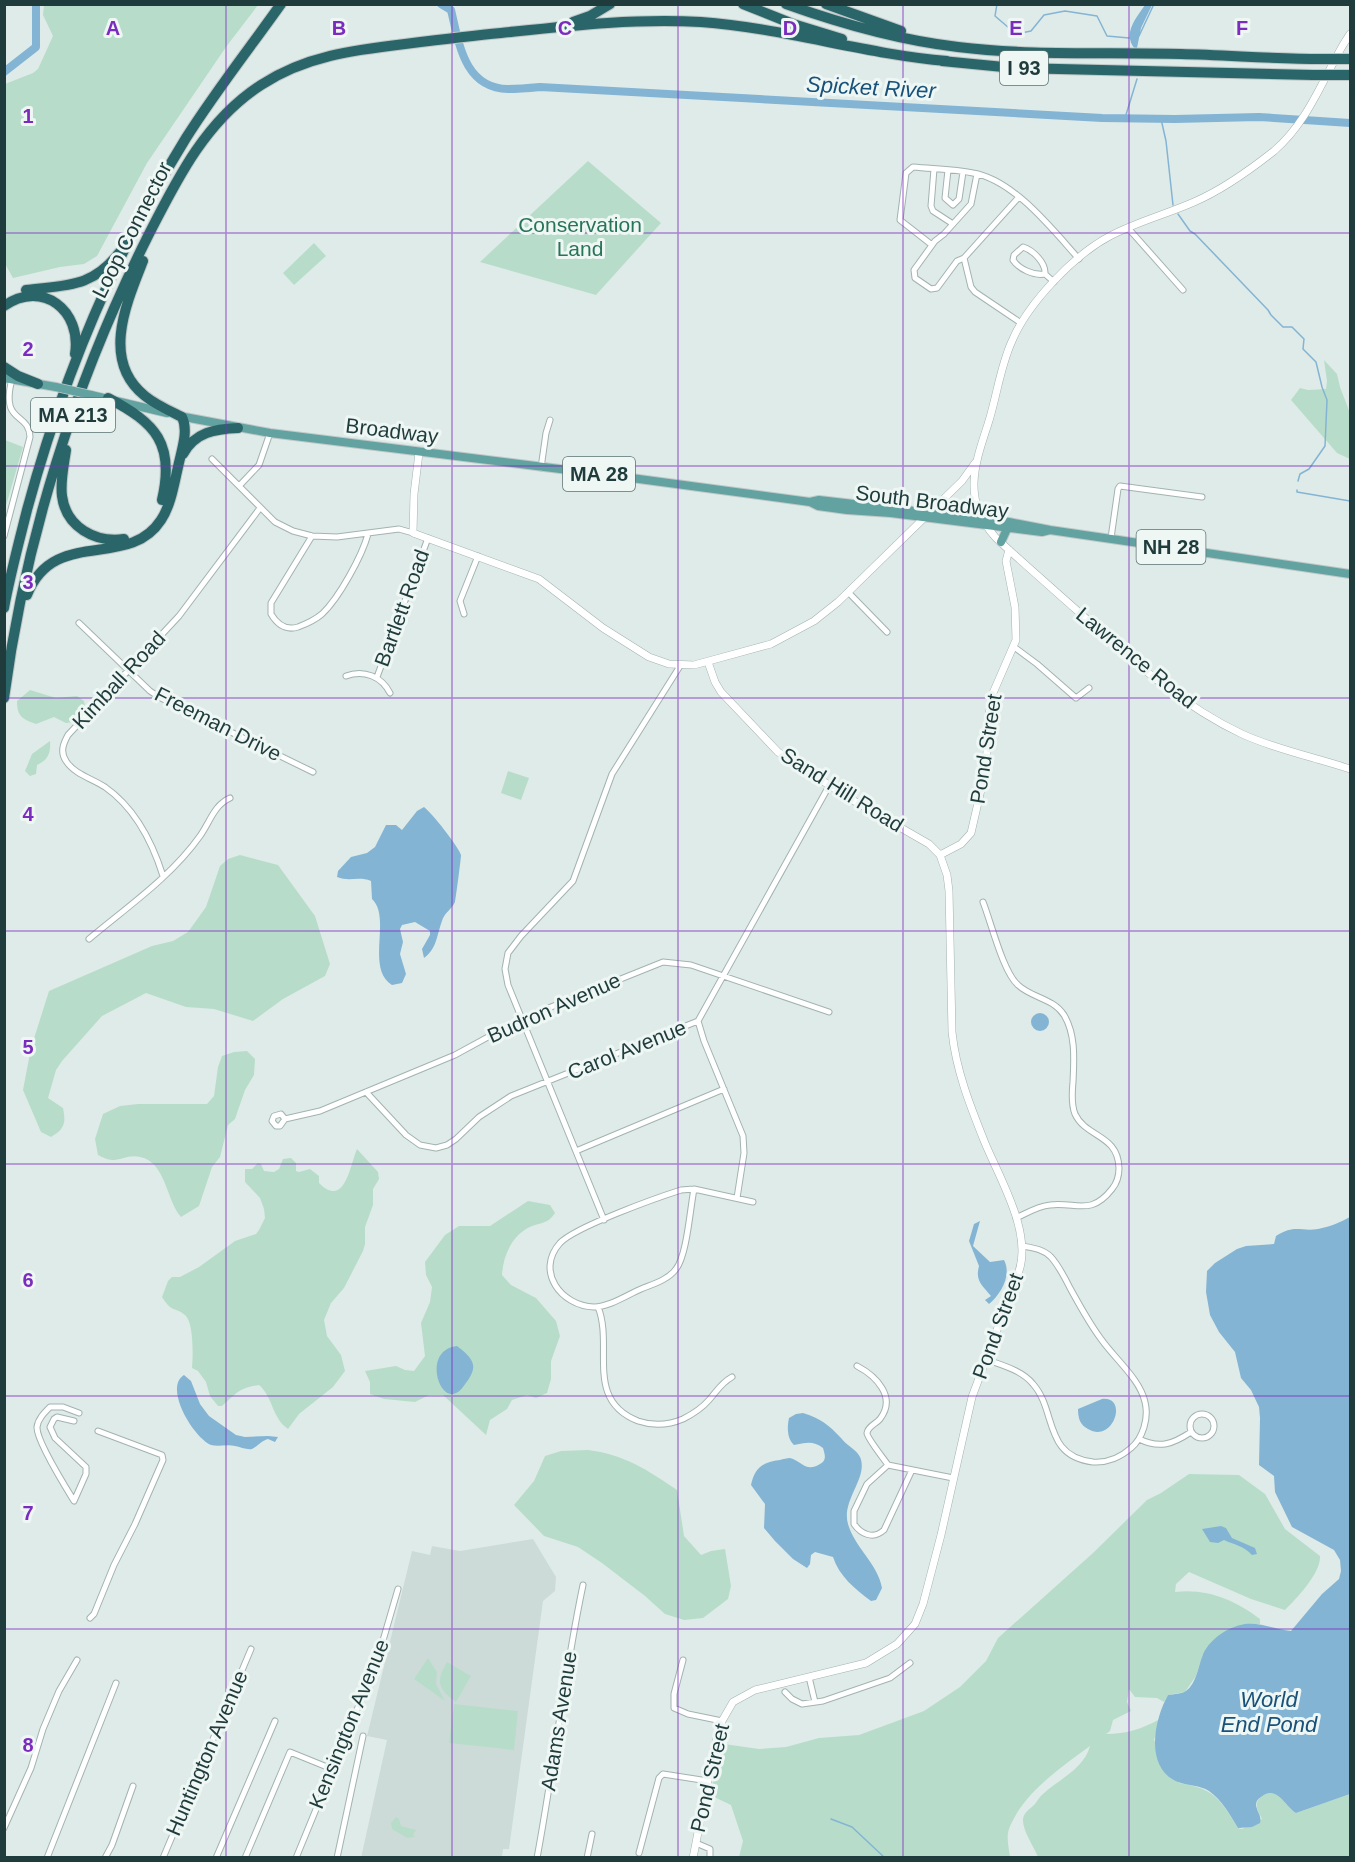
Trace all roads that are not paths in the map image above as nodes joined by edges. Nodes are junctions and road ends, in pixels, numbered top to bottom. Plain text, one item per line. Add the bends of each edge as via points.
1 (281, 4) edge
2 (610, 4) edge
3 (743, 4) edge
4 (786, 4) edge
5 (826, 4) edge
6 (543, 29) junction
7 (1350, 34) edge
8 (956, 46) junction
9 (1349, 59) edge
10 (946, 62) junction
11 (1345, 75) edge
12 (934, 169) junction
13 (948, 170) junction
14 (963, 172) junction
15 (977, 174) junction
16 (176, 183) junction
17 (1018, 196) junction
18 (952, 224) junction
19 (136, 228) junction
20 (1128, 228) junction
21 (932, 245) junction
22 (963, 258) junction
23 (1079, 258) junction
24 (1045, 274) junction
25 (1053, 282) junction
26 (1183, 290) dead end
27 (4, 299) edge
28 (4, 306) edge
29 (1021, 323) junction
30 (4, 367) edge
31 (8, 378) edge
32 (86, 381) junction
33 (38, 384) junction
34 (108, 398) junction
35 (61, 402) junction
36 (182, 417) junction
37 (550, 420) dead end
38 (238, 428) junction
39 (270, 433) junction
40 (419, 453) junction
41 (212, 459) dead end
42 (975, 463) junction
43 (178, 466) junction
44 (541, 468) junction
45 (240, 485) junction
46 (957, 486) junction
47 (973, 492) junction
48 (1203, 497) dead end
49 (780, 498) joint
50 (260, 508) junction
51 (927, 514) junction
52 (983, 522) junction
53 (1007, 529) junction
54 (1050, 530) junction
55 (413, 533) junction
56 (368, 534) junction
57 (4, 536) edge
58 (312, 536) junction
59 (428, 538) junction
60 (1111, 538) junction
61 (1001, 542) junction
62 (1009, 550) junction
63 (478, 556) junction
64 (1350, 574) edge
65 (848, 592) junction
66 (4, 608) edge
67 (464, 614) dead end
68 (78, 623) dead end
69 (887, 632) dead end
70 (1014, 648) junction
71 (11, 655) junction
72 (708, 662) junction
73 (680, 666) junction
74 (129, 670) junction
75 (346, 676) dead end
76 (376, 677) junction
77 (1089, 688) dead end
78 (390, 693) dead end
79 (4, 698) edge
80 (1350, 769) edge
81 (313, 772) dead end
82 (829, 786) junction
83 (230, 798) dead end
84 (940, 855) junction
85 (163, 876) junction
86 (983, 902) dead end
87 (89, 939) dead end
88 (723, 976) junction
89 (829, 1012) dead end
90 (521, 1019) junction
91 (698, 1021) junction
92 (547, 1082) junction
93 (724, 1089) junction
94 (366, 1092) junction
95 (285, 1119) dead end
96 (576, 1151) junction
97 (694, 1189) junction
98 (737, 1198) junction
99 (753, 1202) dead end
100 (1016, 1218) junction
101 (604, 1220) junction
102 (1022, 1246) junction
103 (598, 1307) junction
104 (985, 1359) junction
105 (857, 1366) dead end
106 (732, 1377) dead end
107 (79, 1413) dead end
108 (74, 1421) dead end
109 (98, 1431) dead end
110 (1191, 1432) junction
111 (1139, 1438) junction
112 (888, 1465) junction
113 (912, 1470) junction
114 (953, 1478) junction
115 (583, 1585) dead end
116 (398, 1589) dead end
117 (90, 1618) dead end
118 (251, 1648) dead end
119 (77, 1660) dead end
120 (683, 1660) dead end
121 (910, 1663) dead end
122 (808, 1677) junction
123 (116, 1683) dead end
124 (785, 1692) dead end
125 (814, 1702) junction
126 (275, 1721) dead end
127 (722, 1721) junction
128 (363, 1736) dead end
129 (332, 1768) junction
130 (708, 1781) junction
131 (133, 1786) dead end
132 (4, 1828) edge
133 (592, 1834) dead end
134 (696, 1843) junction
135 (639, 1853) dead end
136 (46, 1857) edge
137 (105, 1857) edge
138 (163, 1857) edge
139 (216, 1857) edge
140 (245, 1857) edge
141 (296, 1857) edge
142 (337, 1857) edge
143 (537, 1857) edge
144 (587, 1857) edge
145 (693, 1857) edge
146 (710, 1857) edge

1 - 19 highway, Loop Connector / MA 213 via 200,118
2 - 6 highway via 583,19
3 - 10 highway, I 93 via 840,39
4 - 8 highway, I 93 via 864,29
5 - 8 highway
6 - 10 highway via 629,22 710,23
6 - 16 highway, Loop Connector / MA 213 via 340,52 300,64 246,95 220,118
7 - 20 street via 1298,124 1270,153 1209,195
8 - 9 highway, I 93, bridge via 1064,53
10 - 11 highway, I 93, bridge via 1014,68
12 - 13 street
12 - 18 street via 931,206
12 - 21 street via 913,167 906,173 900,220
13 - 14 street
13 - 14 street via 945,198 953,205 959,199
14 - 15 street
15 - 17 street
15 - 18 street via 971,204
16 - 32 highway, Loop Connector / MA 213 via 108,322
16 - 36 highway via 129,301 120,346 134,385 149,399
17 - 22 street
17 - 23 street
18 - 21 street
19 - 27 highway via 102,272 91,279 20,292
19 - 35 highway, Loop Connector / MA 213 via 90,326
20 - 23 street
20 - 26 street
21 - 22 street via 914,270 915,278 931,289 937,288
22 - 29 street via 975,292
23 - 25 street
24 - 24 street via 1045,267 1028,249 1023,247 1014,255 1017,265 1038,275
24 - 25 street
25 - 29 street
28 - 35 highway via 20,298 42,297 57,303 70,318 76,346
29 - 42 street via 1008,349
30 - 33 highway
31 - 33 main road, Broadway / MA 28
31 - 57 street via 9,408 28,428 30,437
32 - 34 highway via 66,450 63,500 80,528 112,540 136,535 156,517 166,463 152,429 134,412
32 - 71 highway, Loop Connector / MA 213 via 35,539
33 - 34 main road, Broadway / MA 28, bridge
34 - 36 main road, Broadway / MA 28
35 - 66 highway, Loop Connector / MA 213 via 37,475
36 - 38 main road, Broadway / MA 28
36 - 43 highway via 184,434
37 - 44 street
38 - 39 main road, Broadway / MA 28
38 - 43 highway via 216,430 196,438
39 - 40 main road, Broadway / MA 28
39 - 45 street via 260,465
40 - 44 main road, Broadway / MA 28
40 - 55 street
41 - 45 street
42 - 46 street
42 - 47 street
43 - 71 highway via 165,514 150,533 131,544 69,554 39,573 26,596
44 - 49 main road, Broadway / MA 28
45 - 50 street
46 - 47 street via 966,486
46 - 51 street
47 - 52 street
48 - 60 street via 1120,486
49 - 51 main road, South Broadway / NH 28 via 847,510
50 - 58 street via 275,522
50 - 74 street, Kimball Road via 179,616
51 - 52 main road, South Broadway / NH 28
51 - 65 street
52 - 53 main road, South Broadway / NH 28
52 - 54 main road, South Broadway / NH 28
52 - 61 street, Lawrence Road
53 - 54 main road, South Broadway / NH 28
53 - 61 main road
54 - 60 main road, South Broadway / NH 28
55 - 56 street via 399,529
55 - 59 street
56 - 58 street
56 - 58 street via 355,566 324,613 300,626 283,627 271,614 272,603
59 - 63 street
59 - 76 street, Bartlett Road
60 - 64 main road, South Broadway / NH 28
61 - 62 street, Lawrence Road
62 - 70 street, Pond Street via 1006,561 1017,629
62 - 80 street, Lawrence Road via 1125,655 1203,713 1265,744
63 - 67 street via 460,602
63 - 73 street via 539,579 635,648 656,660
65 - 69 street
65 - 72 street via 821,616 786,637
68 - 74 street, Freeman Drive
70 - 77 street via 1076,698
70 - 84 street, Pond Street via 993,693 986,768 971,832 961,844
71 - 79 highway, Loop Connector / MA 213
72 - 73 street
72 - 82 street, Sand Hill Road via 719,689 770,745
73 - 90 street via 612,774 573,881 508,953 506,980
74 - 81 street, Freeman Drive via 159,697
74 - 85 street, Kimball Road via 69,735 62,752 66,762 104,786 128,809 149,839
75 - 76 street, Bartlett Road via 358,673
76 - 78 street, Bartlett Road
82 - 84 street, Sand Hill Road via 923,840
82 - 88 street, Carol Avenue
83 - 85 street via 220,803 192,846
84 - 100 street, Pond Street via 949,891 955,1054
85 - 87 street
86 - 100 street via 1013,980 1054,1005 1065,1017 1073,1049 1075,1113 1085,1126 1111,1145 1119,1165 1114,1186 1094,1204 1046,1206
88 - 89 street, Budron Avenue
88 - 90 street, Budron Avenue via 691,965 663,962
88 - 91 street, Carol Avenue
90 - 92 street
90 - 94 street, Budron Avenue via 455,1055
91 - 92 street, Carol Avenue
91 - 93 street
92 - 94 street, Carol Avenue via 504,1100 456,1139 436,1148 420,1145 406,1135
92 - 96 street
93 - 96 street
93 - 98 street via 744,1142
94 - 95 street, Budron Avenue via 313,1113
96 - 101 street
97 - 98 street
97 - 101 street via 666,1195
97 - 103 street via 682,1260 677,1268 665,1279
98 - 99 street
100 - 102 street, Pond Street
101 - 103 street via 565,1239 555,1251 550,1267 556,1288 567,1300
102 - 104 street, Pond Street via 1021,1266
102 - 111 street via 1038,1249 1053,1259 1094,1330 1141,1390 1146,1410
103 - 106 street via 603,1323 604,1382 611,1399 630,1417 656,1425 682,1419 700,1408
104 - 111 street via 1032,1382 1059,1442 1077,1457 1098,1462 1114,1459
104 - 114 street, Pond Street
105 - 112 street via 873,1376 885,1392 884,1412 867,1437
107 - 108 street via 50,1407 36,1431 74,1501 87,1470 55,1438 50,1427 57,1417
109 - 117 street via 162,1455 163,1460
110 - 110 street via 1194,1416 1206,1414 1212,1419 1214,1426 1208,1436 1197,1437
110 - 111 street via 1164,1445
112 - 113 street
112 - 113 street via 867,1484 854,1511 854,1524 873,1536 884,1530
113 - 114 street
114 - 122 street, Pond Street via 923,1604 909,1633 866,1663
115 - 143 street, Adams Avenue
116 - 129 street, Kensington Avenue via 377,1661
118 - 138 street, Huntington Avenue
119 - 132 street via 58,1691 31,1768
120 - 127 street via 674,1708
121 - 125 street via 882,1681
122 - 125 street
122 - 127 street, Pond Street via 743,1695 729,1707
123 - 136 street
124 - 125 street via 798,1703
126 - 139 street
127 - 130 street, Pond Street
128 - 142 street
129 - 140 street via 290,1752
129 - 141 street, Kensington Avenue
130 - 134 street, Pond Street
130 - 135 street via 663,1774 658,1778
131 - 137 street
133 - 144 street
134 - 145 street, Pond Street
134 - 146 street via 710,1849

